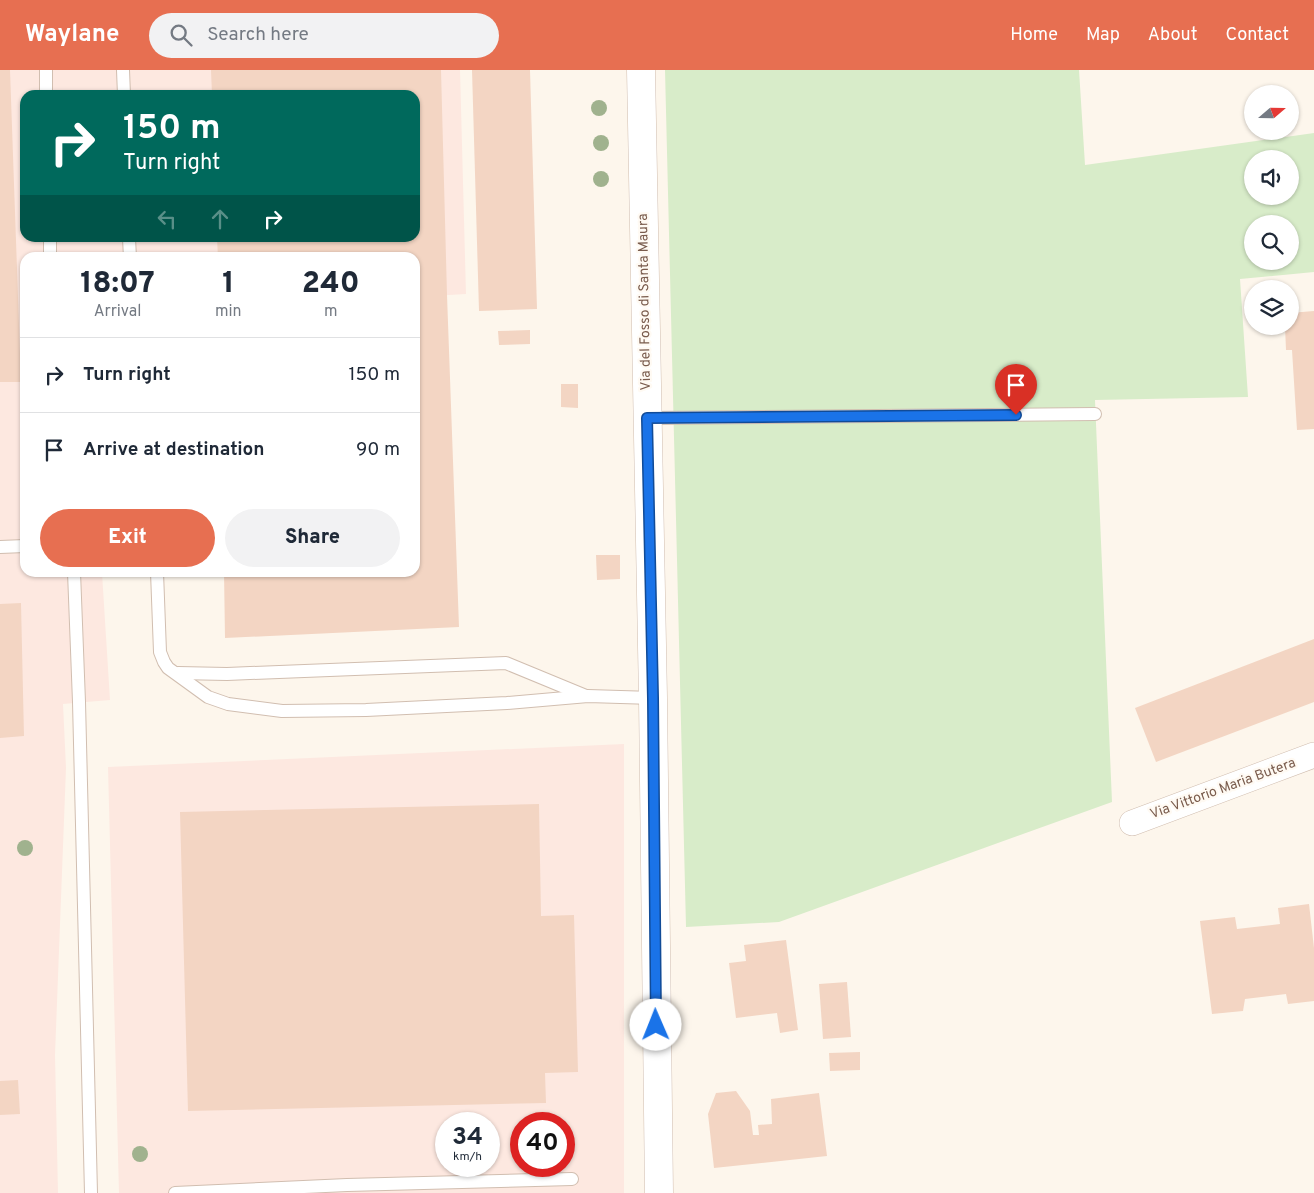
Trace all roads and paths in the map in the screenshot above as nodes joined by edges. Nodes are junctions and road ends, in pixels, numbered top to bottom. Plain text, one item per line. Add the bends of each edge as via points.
1 (46, 70) edge
2 (123, 70) edge
3 (641, 70) edge
4 (46, 90) edge
5 (124, 90) edge
6 (1095, 414) dead end
7 (647, 418) junction
8 (0, 546) edge
9 (20, 546) edge
10 (74, 577) edge
11 (157, 577) edge
12 (178, 674) junction
13 (588, 696) junction
14 (653, 698) junction
15 (1314, 755) edge
16 (1132, 822) dead end
17 (572, 1179) dead end
18 (659, 1190) edge
19 (91, 1193) edge
20 (175, 1193) edge

1 - 4 lane
2 - 5 lane
3 - 7 street, Via del Fosso di Santa Maura
6 - 7 lane
7 - 14 street, Via del Fosso di Santa Maura
8 - 9 lane
10 - 19 lane
11 - 12 lane via 160,652 164,662
12 - 13 lane via 506,663
12 - 13 lane via 215,700 282,711 498,704
13 - 14 lane
14 - 18 street, Via del Fosso di Santa Maura
15 - 16 street, Via Vittorio Maria Butera
17 - 20 lane

